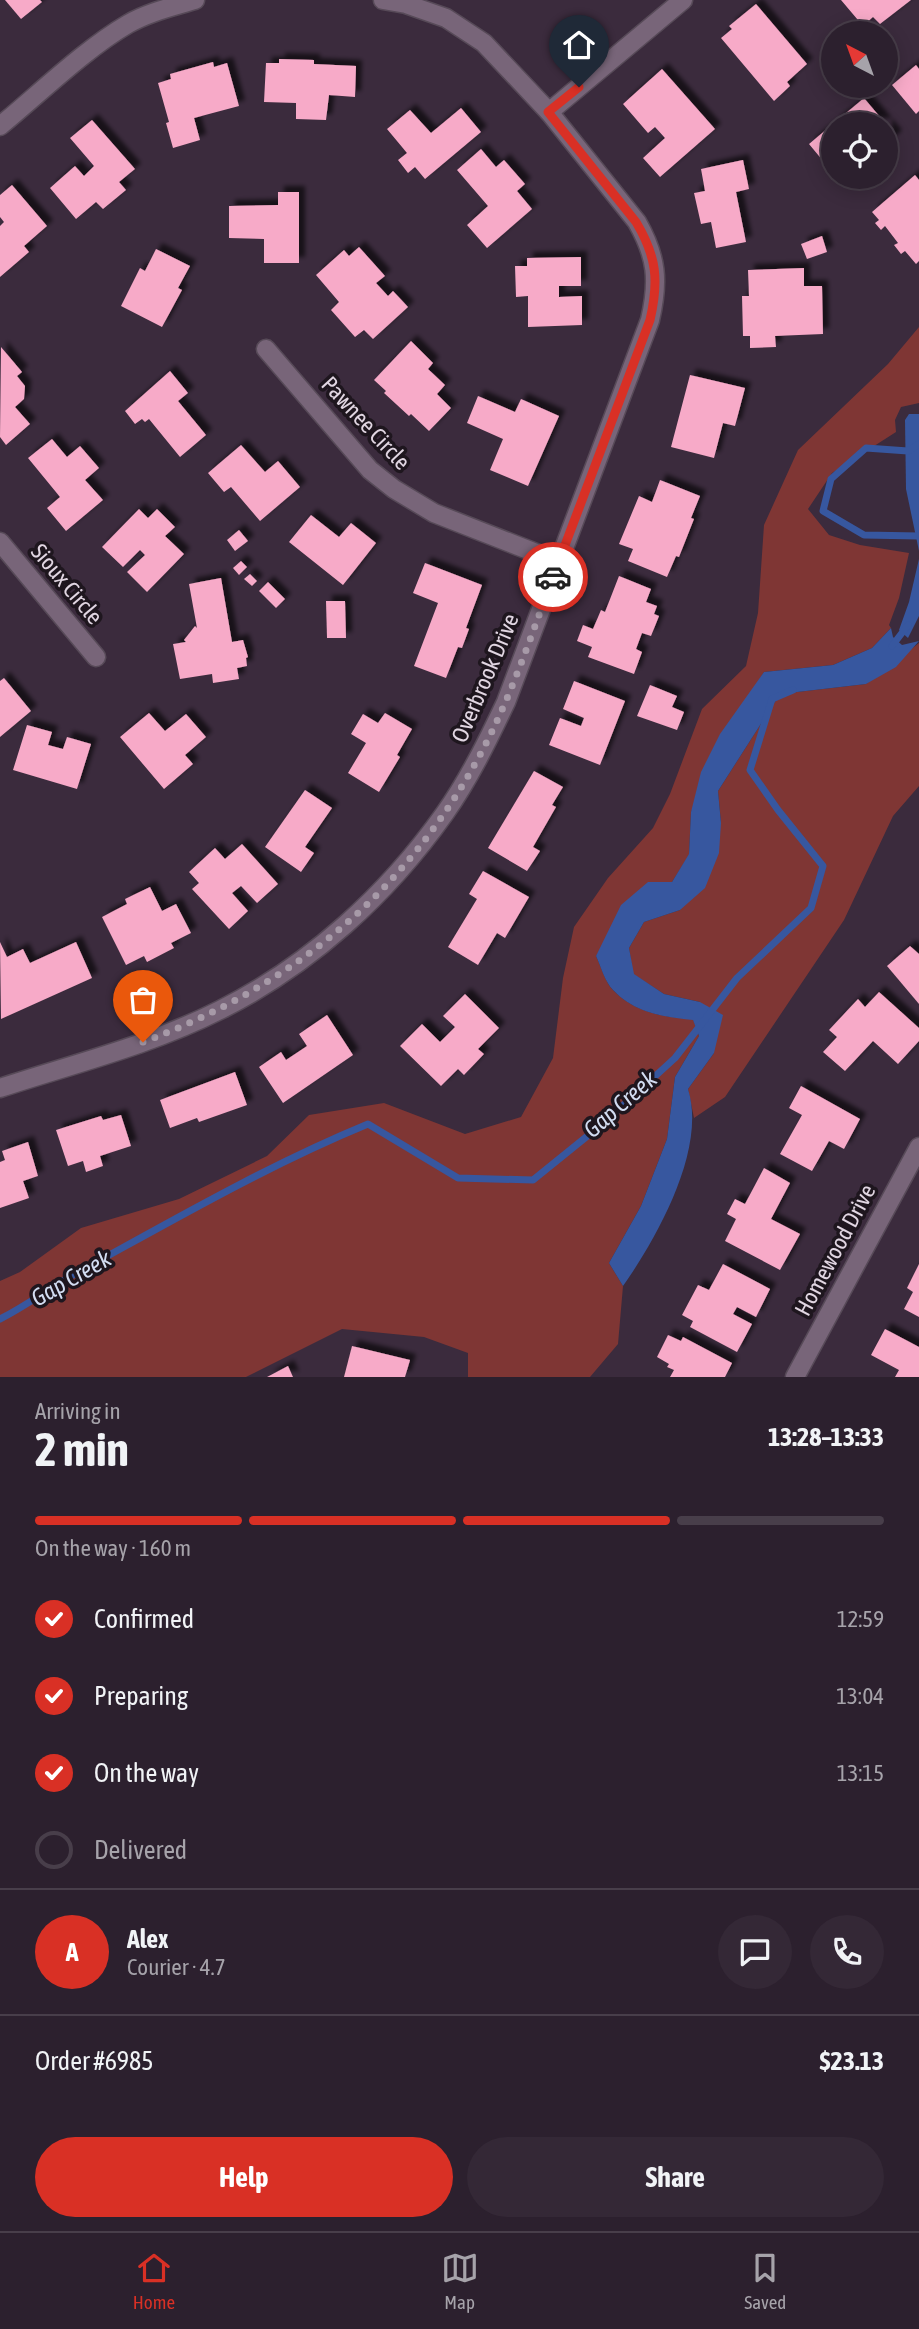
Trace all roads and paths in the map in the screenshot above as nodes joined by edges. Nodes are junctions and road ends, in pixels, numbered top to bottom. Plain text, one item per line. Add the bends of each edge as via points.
1 (195, 0) edge
2 (383, 0) edge
3 (683, 0) edge
4 (548, 112) junction
5 (0, 126) edge
6 (266, 349) dead end
7 (0, 542) edge
8 (559, 562) junction
9 (96, 657) dead end
10 (0, 1088) edge
11 (919, 1147) edge
12 (795, 1377) edge

1 - 5 street via 127,24
2 - 4 street, Overbrook Drive via 422,8 460,25 484,43
3 - 4 street
4 - 8 street, Overbrook Drive via 647,239 656,279 650,320
6 - 8 street, Pawnee Circle via 370,470 394,489 434,513
7 - 9 street, Sioux Circle
8 - 10 street, Overbrook Drive via 506,702 481,753 446,811 378,894 290,968 219,1010 143,1042
11 - 12 street, Homewood Drive

